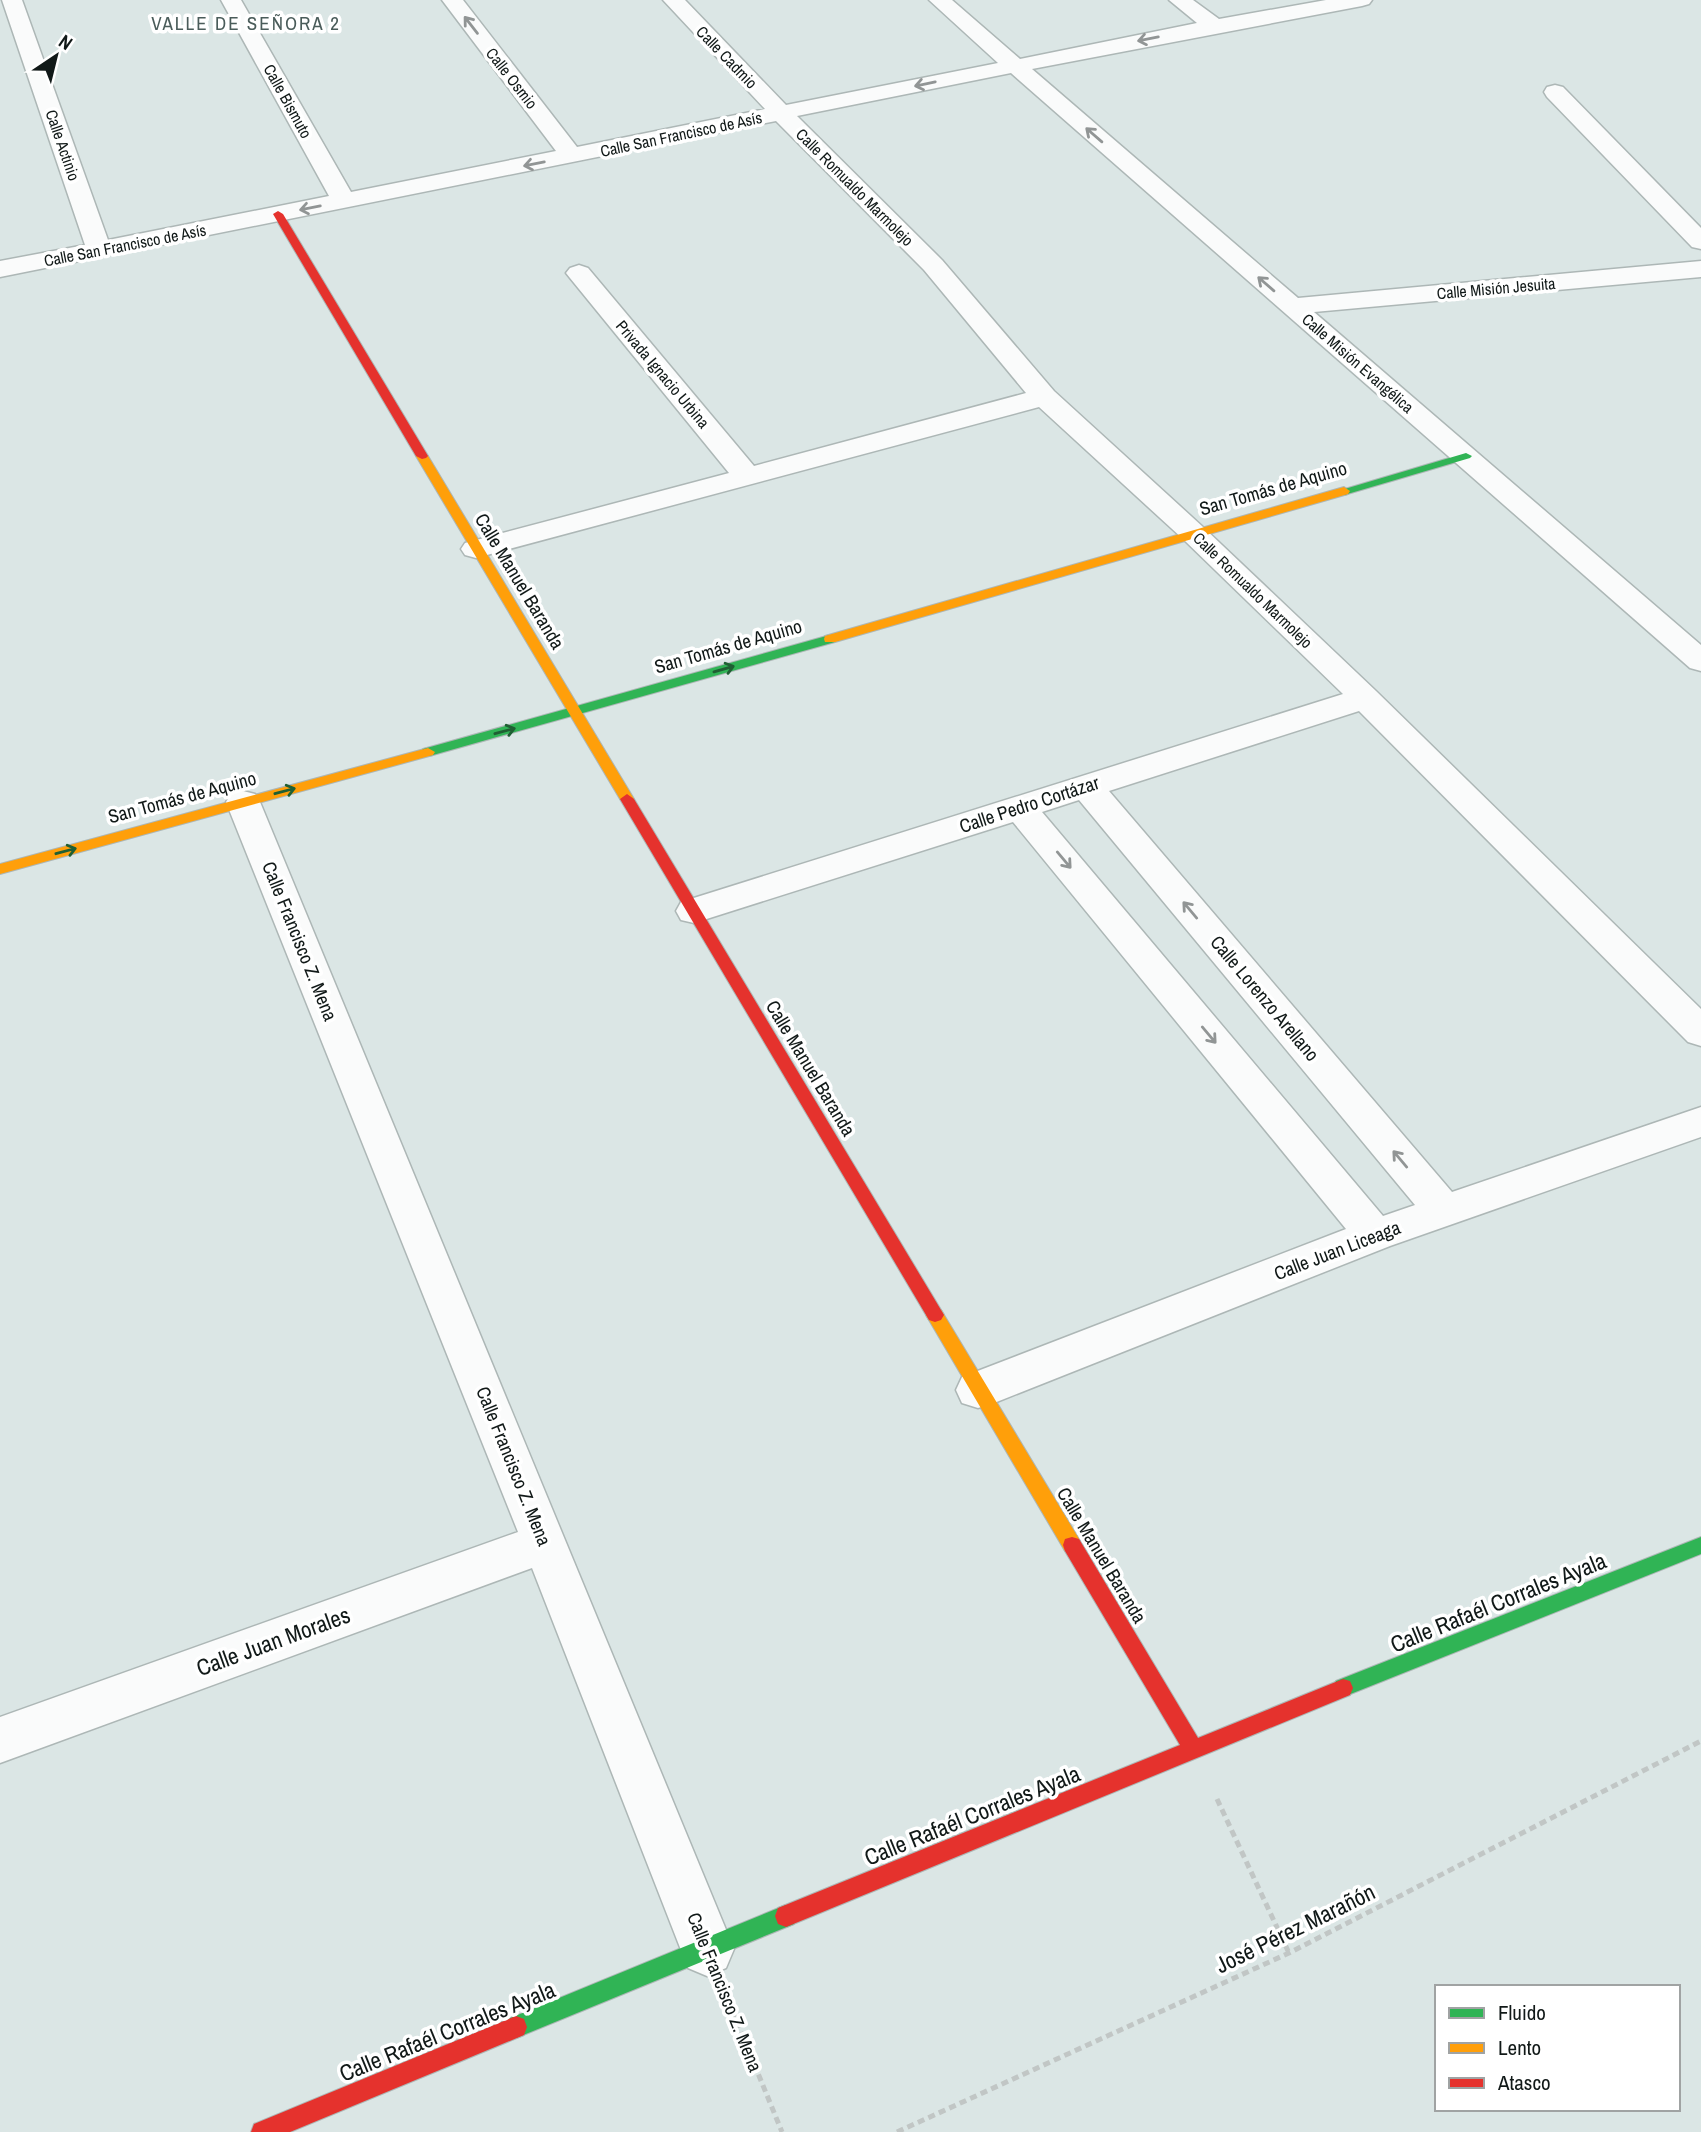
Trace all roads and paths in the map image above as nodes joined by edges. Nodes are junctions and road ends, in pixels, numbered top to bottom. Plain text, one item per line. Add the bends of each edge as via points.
1 (12, 0) edge
2 (231, 0) edge
3 (452, 0) edge
4 (673, 0) edge
5 (939, 0) edge
6 (1179, 0) edge
7 (1272, 0) edge
8 (1363, 0) edge
9 (1214, 26) junction
10 (1014, 66) junction
11 (1555, 92) dead end
12 (781, 113) junction
13 (572, 156) junction
14 (344, 201) junction
15 (278, 214) junction
16 (1701, 242) edge
17 (99, 250) junction
18 (0, 269) edge
19 (1701, 270) edge
20 (579, 273) dead end
21 (1292, 306) junction
22 (1044, 397) junction
23 (1466, 456) junction
24 (746, 475) junction
25 (1194, 533) junction
26 (475, 549) junction
27 (1701, 661) edge
28 (1365, 698) junction
29 (575, 712) junction
30 (1085, 785) junction
31 (243, 802) junction
32 (1020, 808) junction
33 (0, 869) edge
34 (694, 911) junction
35 (1701, 1032) edge
36 (1701, 1122) edge
37 (1444, 1212) junction
38 (1375, 1235) junction
39 (978, 1390) junction
40 (545, 1543) junction
41 (1701, 1545) edge
42 (0, 1740) edge
43 (1701, 1741) edge
44 (1193, 1748) junction
45 (707, 1949) junction
46 (1289, 1953) junction
47 (262, 2132) edge
48 (782, 2132) edge
49 (897, 2132) edge

1 - 17 street, Calle Actinio
2 - 14 street, Calle Bismuto
13 -> 3 street, Calle Osmio
4 - 12 street, Calle Cadmio
5 - 10 street, Calle Misión Evangélica
6 - 9 street
7 - 9 street
8 - 9 street, Calle San Francisco de Asís
9 -> 10 street, Calle San Francisco de Asís
10 -> 12 street, Calle San Francisco de Asís
21 -> 10 street, Calle Misión Evangélica
11 - 16 street
12 - 13 street, Calle San Francisco de Asís
12 - 22 street, Calle Romualdo Marmolejo via 933,265
13 -> 14 street, Calle San Francisco de Asís
14 -> 15 street, Calle San Francisco de Asís
15 - 17 street, Calle San Francisco de Asís
15 - 26 street, Calle Manuel Baranda
17 - 18 street, Calle San Francisco de Asís
19 - 21 street, Calle Misión Jesuita
20 - 24 street, Privada Ignacio Urbina
21 - 23 street, Calle Misión Evangélica
22 - 24 street
22 - 25 street, Calle Romualdo Marmolejo
23 - 25 street, San Tomás de Aquino
23 - 27 street, Calle Misión Evangélica
24 - 26 street
25 - 28 street, Calle Romualdo Marmolejo
29 -> 25 street, San Tomás de Aquino
26 - 29 street, Calle Manuel Baranda
28 - 30 street, Calle Pedro Cortázar
28 - 35 street, Calle Romualdo Marmolejo
31 -> 29 street, San Tomás de Aquino
29 - 34 street, Calle Manuel Baranda
30 - 32 street, Calle Pedro Cortázar
37 -> 30 street, Calle Lorenzo Arellano
33 -> 31 street, San Tomás de Aquino
31 - 40 street, Calle Francisco Z. Mena
32 - 34 street, Calle Pedro Cortázar
32 -> 38 street
34 - 39 street, Calle Manuel Baranda
36 - 37 street, Calle Juan Liceaga
37 - 38 street, Calle Juan Liceaga
38 - 39 street, Calle Juan Liceaga
39 - 44 street, Calle Manuel Baranda
40 - 42 street, Calle Juan Morales
40 - 45 street, Calle Francisco Z. Mena
41 - 44 street, Calle Rafaél Corrales Ayala
43 - 46 path, José Pérez Marañón
44 - 45 street, Calle Rafaél Corrales Ayala
44 - 46 path
45 - 47 street, Calle Rafaél Corrales Ayala
45 - 48 path, Calle Francisco Z. Mena
46 - 49 path, José Pérez Marañón

